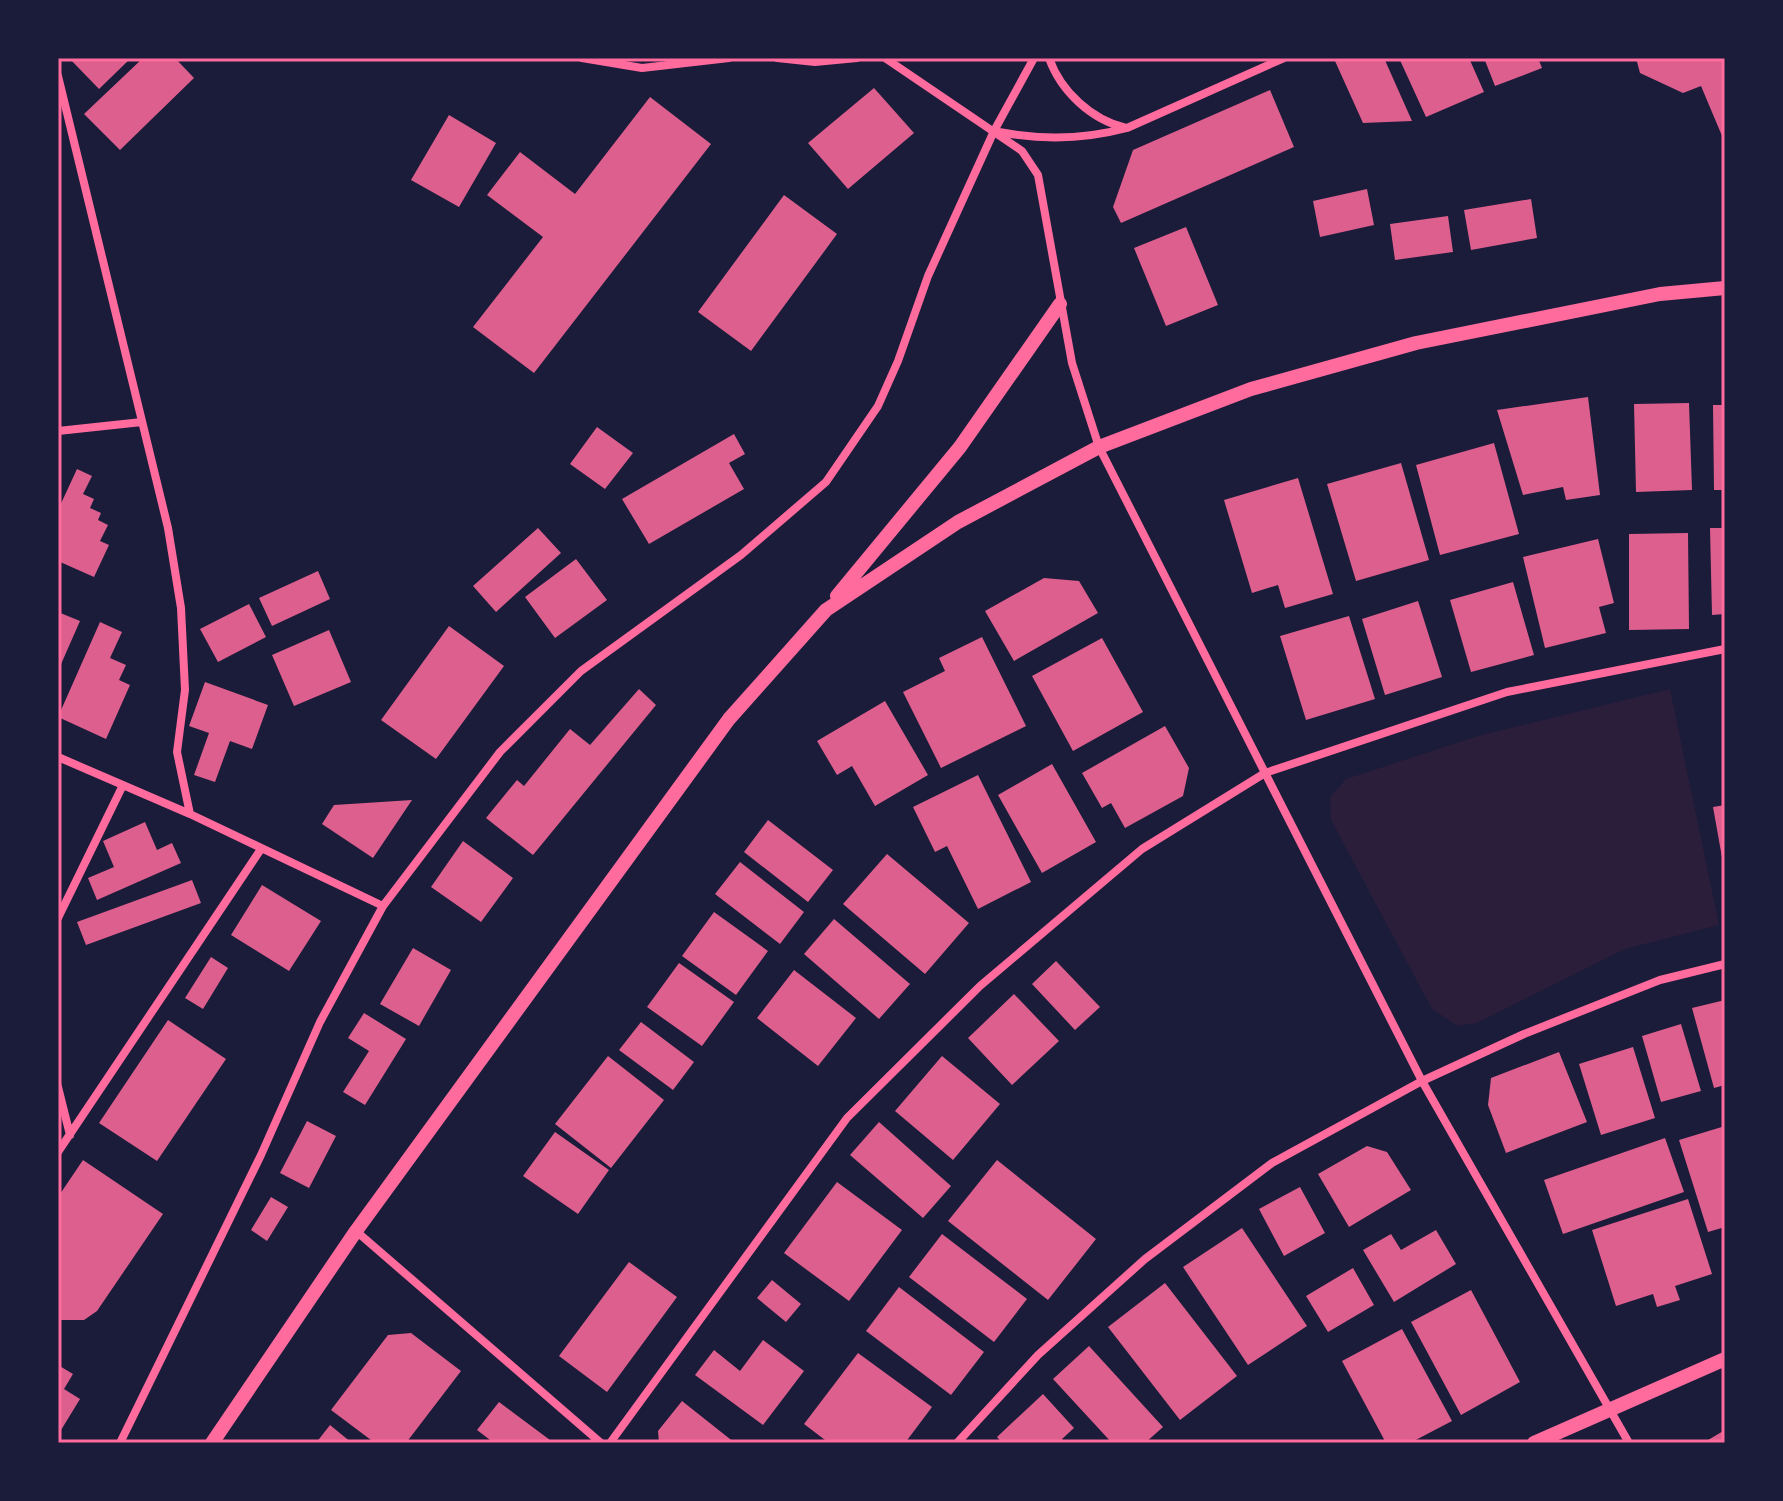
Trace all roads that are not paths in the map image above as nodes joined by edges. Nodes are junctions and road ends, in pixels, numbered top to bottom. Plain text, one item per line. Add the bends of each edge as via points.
1 (582, 58) edge
2 (729, 58) edge
3 (777, 58) edge
4 (857, 58) edge
5 (885, 58) edge
6 (1034, 58) edge
7 (1049, 58) edge
8 (1284, 58) edge
9 (58, 76) edge
10 (1127, 128) junction
11 (994, 131) junction
12 (1725, 288) edge
13 (1060, 304) junction
14 (142, 422) junction
15 (58, 431) edge
16 (1099, 447) junction
17 (826, 610) junction
18 (1725, 649) edge
19 (58, 757) edge
20 (1265, 773) junction
21 (123, 785) junction
22 (190, 814) junction
23 (261, 849) junction
24 (383, 906) junction
25 (58, 918) edge
26 (1725, 964) edge
27 (1422, 1081) junction
28 (58, 1087) edge
29 (70, 1135) junction
30 (58, 1152) edge
31 (356, 1231) junction
32 (1725, 1359) edge
33 (1608, 1409) junction
34 (120, 1443) edge
35 (212, 1443) edge
36 (601, 1443) edge
37 (610, 1443) edge
38 (957, 1443) edge
39 (1534, 1443) edge
40 (1629, 1443) edge

1 - 2 street via 642,68
3 - 4 street
5 - 11 street
6 - 11 street
7 - 10 street via 1080,104 1107,124
8 - 10 street
9 - 14 street
10 - 11 street via 1073,137
11 - 13 street via 1022,151 1038,175
11 - 24 street via 928,276 878,406 826,482 741,555 581,671 500,752
12 - 16 street via 1660,294 1416,343 1251,389
13 - 16 street
13 - 17 street via 960,447
14 - 15 street
14 - 22 street via 181,608 185,690 177,752
16 - 17 street via 958,522
16 - 20 street
17 - 31 street via 729,719
18 - 20 street via 1507,692
19 - 21 street
20 - 27 street
20 - 37 street via 1142,849 980,986 847,1118
21 - 22 street
21 - 25 street
22 - 23 street
23 - 24 street
23 - 29 street
24 - 34 street via 320,1022
26 - 27 street via 1660,980
27 - 33 street
27 - 38 street via 1272,1163 1145,1259 1038,1355
28 - 29 street
29 - 30 street
31 - 35 street
31 - 36 street
32 - 33 street
33 - 39 street
33 - 40 street

